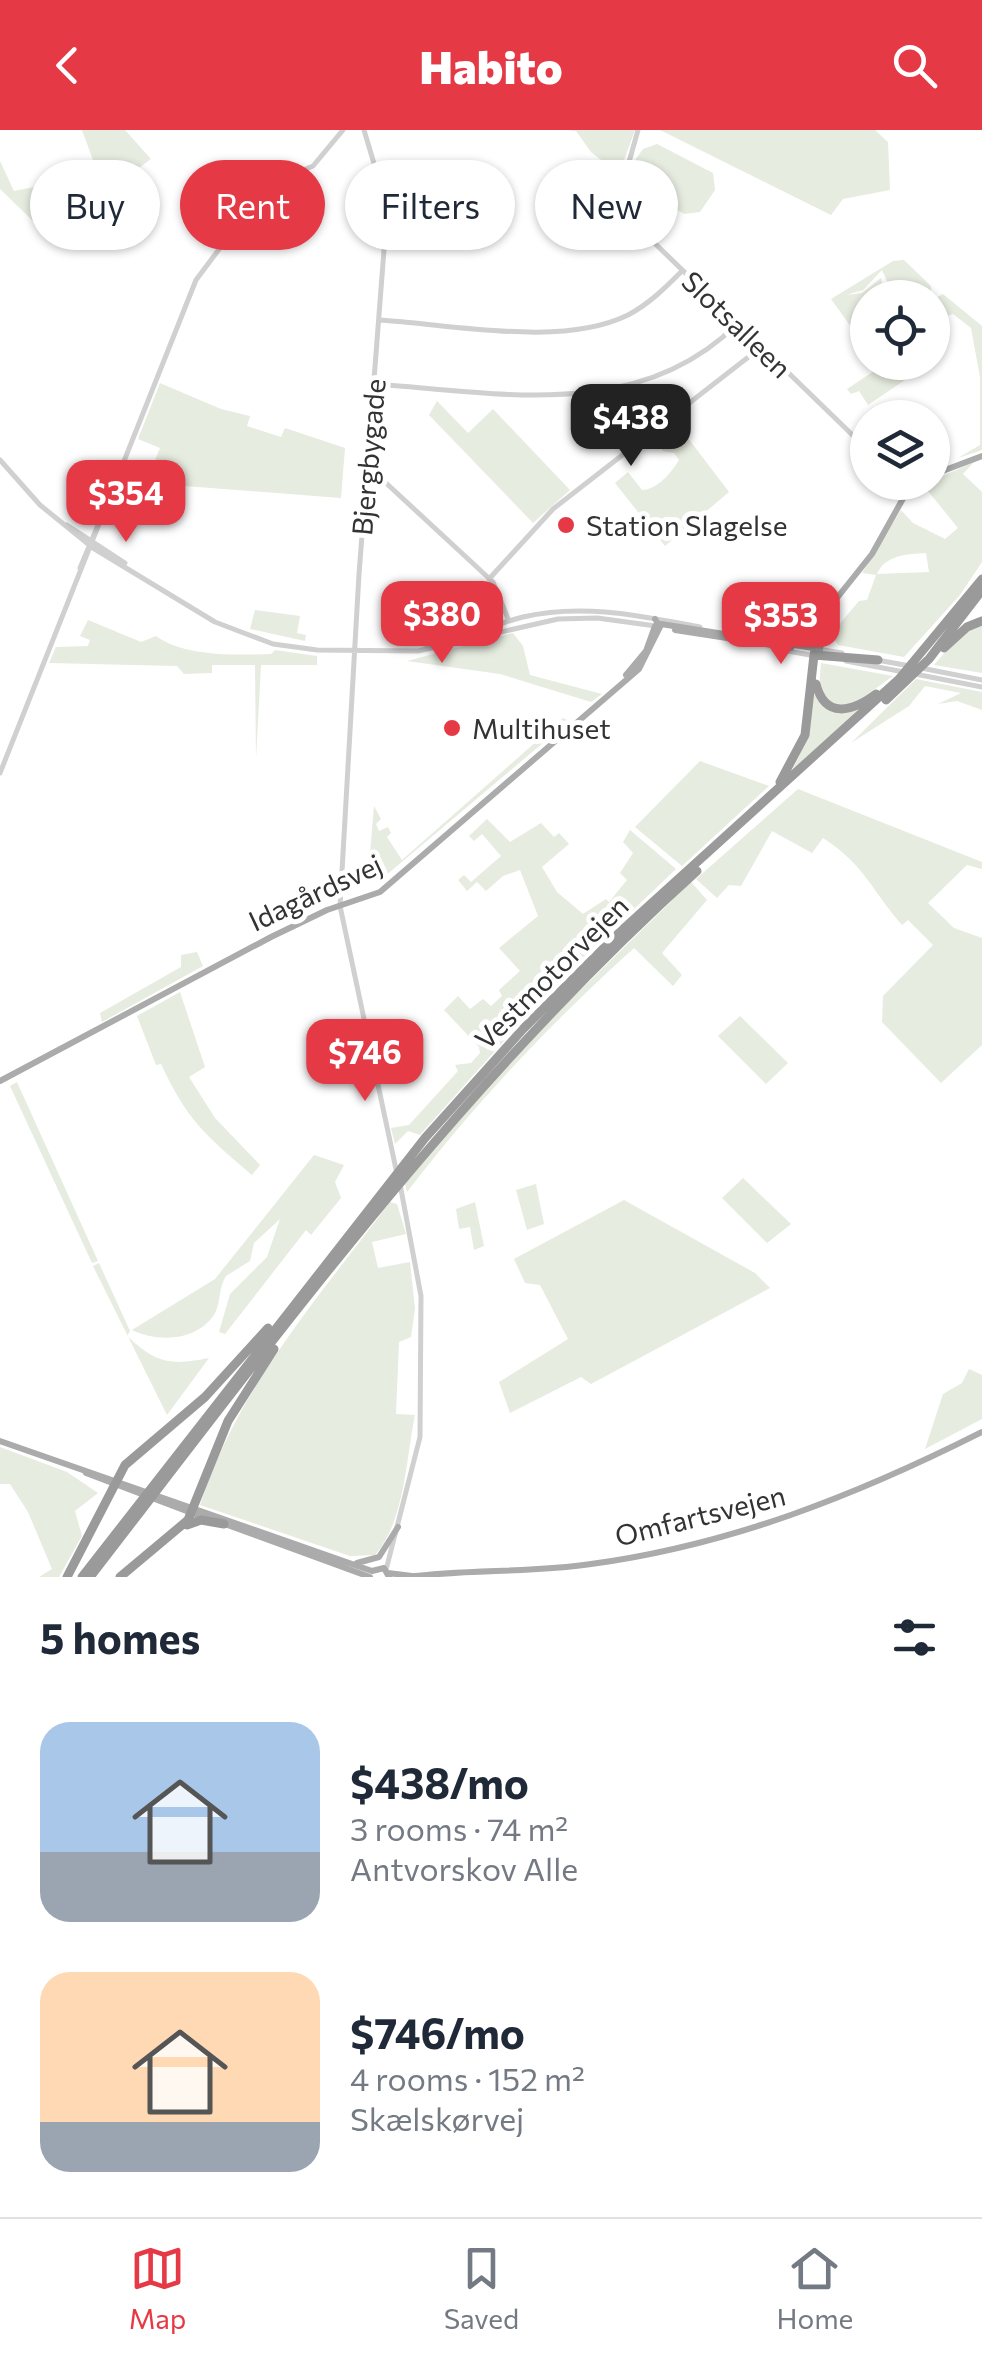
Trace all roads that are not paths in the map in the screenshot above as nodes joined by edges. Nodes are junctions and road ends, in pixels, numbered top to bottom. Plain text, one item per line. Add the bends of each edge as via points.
1 (343, 130) edge
2 (364, 130) edge
3 (638, 130) edge
4 (683, 270) junction
5 (379, 320) junction
6 (737, 324) junction
7 (761, 347) junction
8 (374, 384) junction
9 (850, 433) edge
10 (982, 456) edge
11 (0, 460) edge
12 (950, 468) edge
13 (368, 474) junction
14 (900, 500) edge
15 (58, 522) junction
16 (91, 543) junction
17 (489, 579) junction
18 (982, 579) edge
19 (156, 585) junction
20 (982, 590) edge
21 (982, 621) edge
22 (512, 624) junction
23 (657, 624) junction
24 (816, 653) junction
25 (878, 660) joint
26 (923, 661) junction
27 (903, 680) junction
28 (982, 680) edge
29 (982, 688) edge
30 (0, 774) edge
31 (748, 818) junction
32 (340, 906) junction
33 (0, 1081) edge
34 (378, 1206) junction
35 (338, 1247) junction
36 (982, 1432) edge
37 (0, 1441) edge
38 (160, 1481) junction
39 (115, 1482) junction
40 (138, 1510) junction
41 (193, 1510) junction
42 (224, 1524) junction
43 (398, 1528) junction
44 (157, 1548) junction
45 (330, 1556) junction
46 (379, 1573) edge
47 (410, 1576) edge
48 (67, 1577) edge
49 (82, 1577) edge
50 (90, 1577) edge
51 (120, 1577) edge

1 - 16 street via 313,166 267,185 202,272
2 - 5 street, Bjergbygade via 382,200
3 - 4 street, Slotsalleen via 629,162 606,197
4 - 5 street via 639,309 579,330
4 - 6 street, Slotsalleen
5 - 8 street, Bjergbygade
6 - 7 street, Slotsalleen
6 - 8 street via 677,368 608,392 561,396
7 - 9 street, Slotsalleen
7 - 17 street via 552,510
8 - 13 street, Bjergbygade
10 - 12 main road
11 - 15 street
13 - 17 street
13 - 32 street, Bjergbygade
14 - 24 main road via 872,554 827,610
15 - 16 street
15 - 16 street
16 - 19 street
16 - 19 street
16 - 30 street
17 - 22 street
18 - 26 highway, Vestmotorvejen
19 - 22 street via 215,622 292,648 404,651 449,646
20 - 26 highway, Vestmotorvejen
21 - 26 highway
22 - 23 street via 597,618
23 - 24 main road
23 - 24 main road
23 - 32 main road, Idagårdsvej via 644,664 388,887
24 - 25 highway
24 - 27 highway via 820,698 831,708 846,710
24 - 29 street
24 - 31 highway via 799,754
25 - 28 street
26 - 27 highway, Vestmotorvejen
27 - 31 highway, Vestmotorvejen
27 - 34 highway, Vestmotorvejen via 625,936 477,1089
31 - 35 highway, Vestmotorvejen via 523,1029
32 - 33 main road, Idagårdsvej
32 - 43 street, Bjergbygade via 421,1296 420,1437
34 - 38 highway, Vestmotorvejen
34 - 41 highway via 244,1393
35 - 38 highway, Vestmotorvejen
35 - 39 highway via 229,1373 133,1457
36 - 47 main road, Omfartsvejen via 837,1500 704,1542 589,1565
37 - 39 main road, Omfartsvejen
38 - 40 highway, Vestmotorvejen
39 - 41 main road, Omfartsvejen
39 - 41 main road, Omfartsvejen
39 - 48 highway
40 - 49 highway, Vestmotorvejen
40 - 50 highway, Vestmotorvejen
41 - 42 main road, Omfartsvejen
41 - 44 highway
41 - 45 main road, Omfartsvejen
42 - 44 highway via 192,1522
42 - 46 main road, Omfartsvejen
43 - 45 main road via 370,1562
43 - 46 street, Bjergbygade
44 - 51 highway
45 - 46 main road, Omfartsvejen
46 - 47 main road, Omfartsvejen

